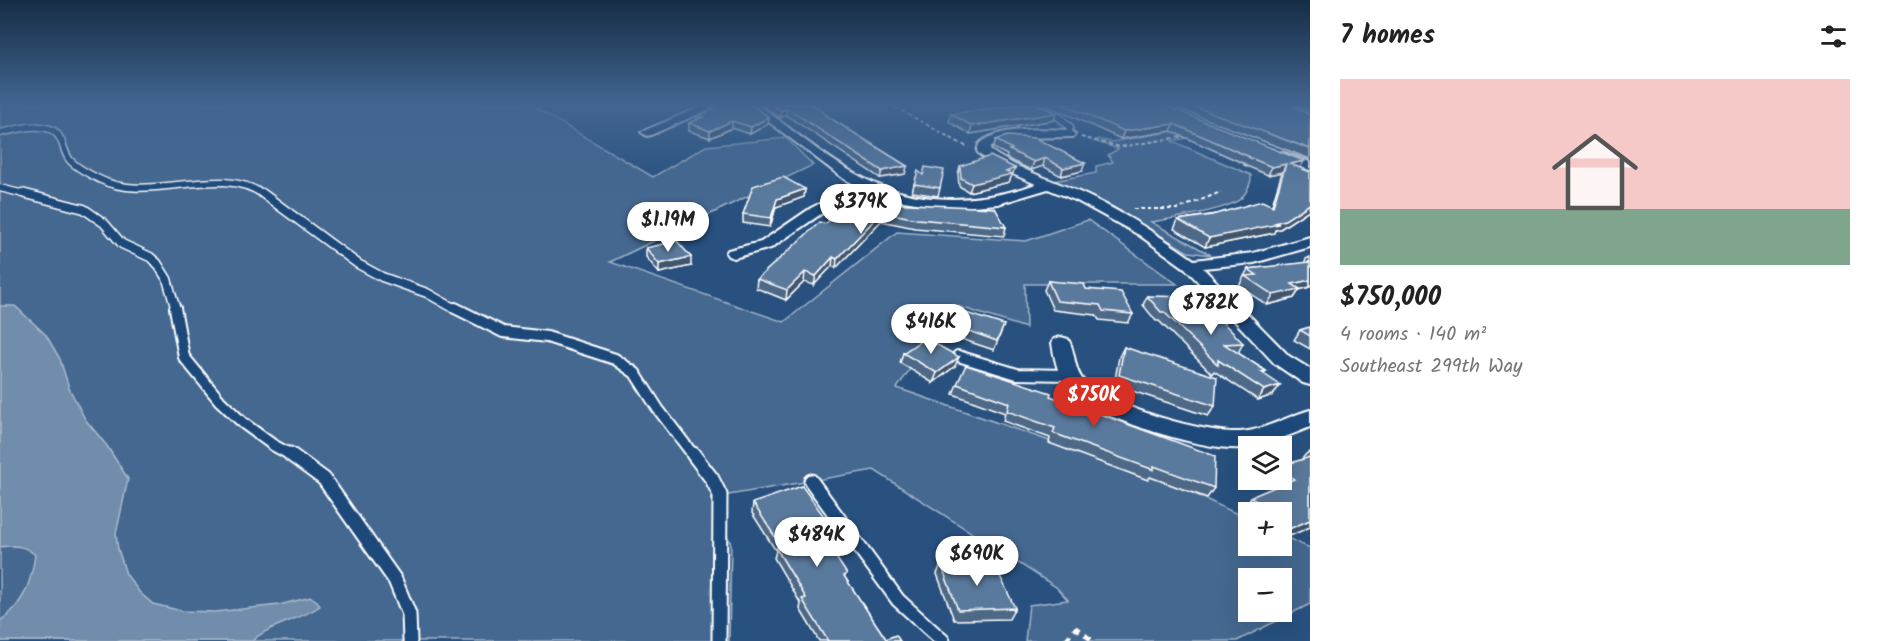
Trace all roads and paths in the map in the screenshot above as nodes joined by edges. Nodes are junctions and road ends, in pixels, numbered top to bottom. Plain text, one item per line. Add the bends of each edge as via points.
1 (56, 134) edge
2 (791, 134) edge
3 (943, 134) edge
4 (1031, 134) edge
5 (1069, 134) edge
6 (1196, 134) edge
7 (1266, 150) edge
8 (983, 151) junction
9 (1310, 166) edge
10 (1048, 184) junction
11 (866, 185) junction
12 (0, 188) edge
13 (1221, 192) dead end
14 (1104, 209) junction
15 (1310, 242) edge
16 (734, 253) dead end
17 (1191, 265) junction
18 (1060, 343) dead end
19 (958, 356) edge
20 (1068, 375) junction
21 (1310, 378) edge
22 (1310, 418) edge
23 (811, 481) dead end
24 (410, 641) edge
25 (719, 641) edge
26 (943, 641) edge
27 (1065, 641) edge
28 (1093, 641) edge

1 - 25 lane via 69,159 100,180 118,186 152,188 230,182 253,187 358,264 382,277 427,293 503,332 547,337 602,353 625,365 635,373 720,495
2 - 11 street
3 - 8 path via 972,150
4 - 8 street via 995,139 985,144
5 - 6 path via 1120,147
7 - 9 street
8 - 10 street via 1001,164
10 - 11 street via 1023,195 968,205 905,197
10 - 14 street
11 - 16 street via 816,211 766,245
12 - 24 lane via 84,208 122,244 157,263 178,318 184,357 243,423 324,479 395,580 409,614
13 - 14 path via 1186,209 1167,212
14 - 17 street
15 - 17 street via 1254,258
17 - 21 street via 1282,360
18 - 20 street
19 - 20 lane via 1017,374
20 - 22 street via 1084,394 1187,434 1232,440 1282,430
23 - 26 lane via 897,600
27 - 28 path via 1076,628

